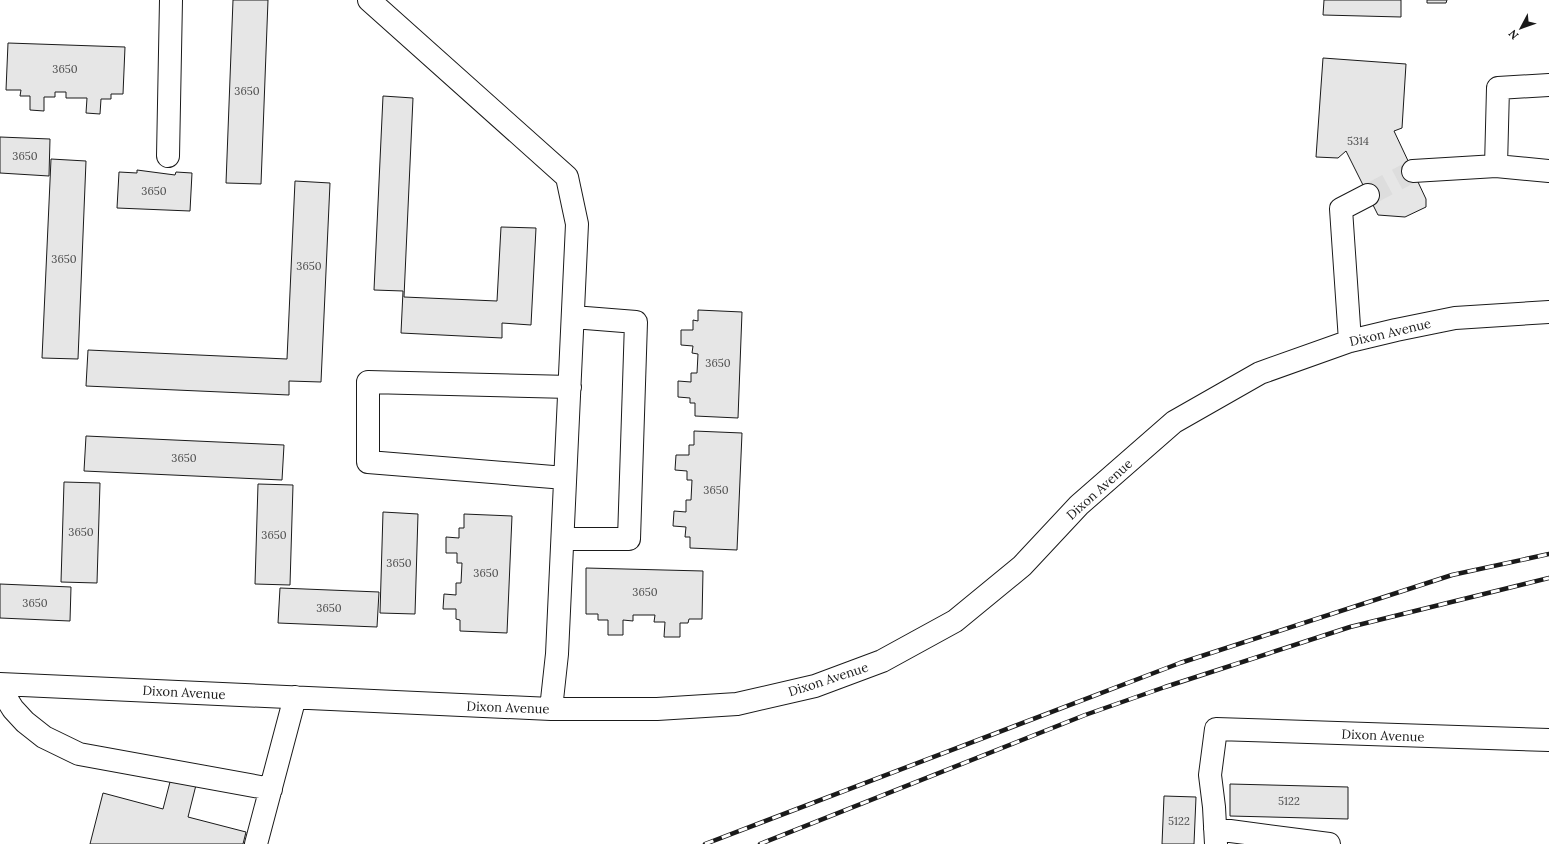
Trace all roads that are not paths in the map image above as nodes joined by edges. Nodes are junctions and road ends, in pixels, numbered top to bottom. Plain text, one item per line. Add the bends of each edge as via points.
1 (171, 0) edge
2 (369, 0) edge
3 (1549, 85) edge
4 (168, 156) dead end
5 (1496, 166) junction
6 (1549, 171) edge
7 (1414, 172) tunnel mouth
8 (1368, 195) tunnel mouth
9 (1549, 312) edge
10 (573, 317) junction
11 (1350, 341) junction
12 (570, 387) junction
13 (565, 478) junction
14 (563, 539) junction
15 (0, 684) edge
16 (0, 688) edge
17 (295, 697) junction
18 (551, 709) junction
19 (1549, 740) edge
20 (271, 789) junction
21 (1215, 837) edge
22 (256, 844) edge
23 (1329, 844) edge

1 - 4 street
2 - 10 street via 567,177 577,224
3 - 5 street via 1498,88
5 - 6 street
5 - 7 street
8 - 11 street via 1341,210
9 - 11 street, Dixon Avenue via 1455,318
10 - 12 street
10 - 14 street via 636,322 629,539
11 - 18 street, Dixon Avenue via 1260,373 1174,422 1079,505 1022,566 1004,581 955,621 882,661 815,686 737,704 657,709
12 - 13 street
12 - 13 street via 368,382 368,462
13 - 14 street
14 - 18 street via 557,654
15 - 17 street, Dixon Avenue
16 - 20 street via 25,722 44,737 79,754
17 - 18 street, Dixon Avenue
17 - 20 street
19 - 21 street, Dixon Avenue via 1216,729 1210,775
20 - 22 street
21 - 23 street

